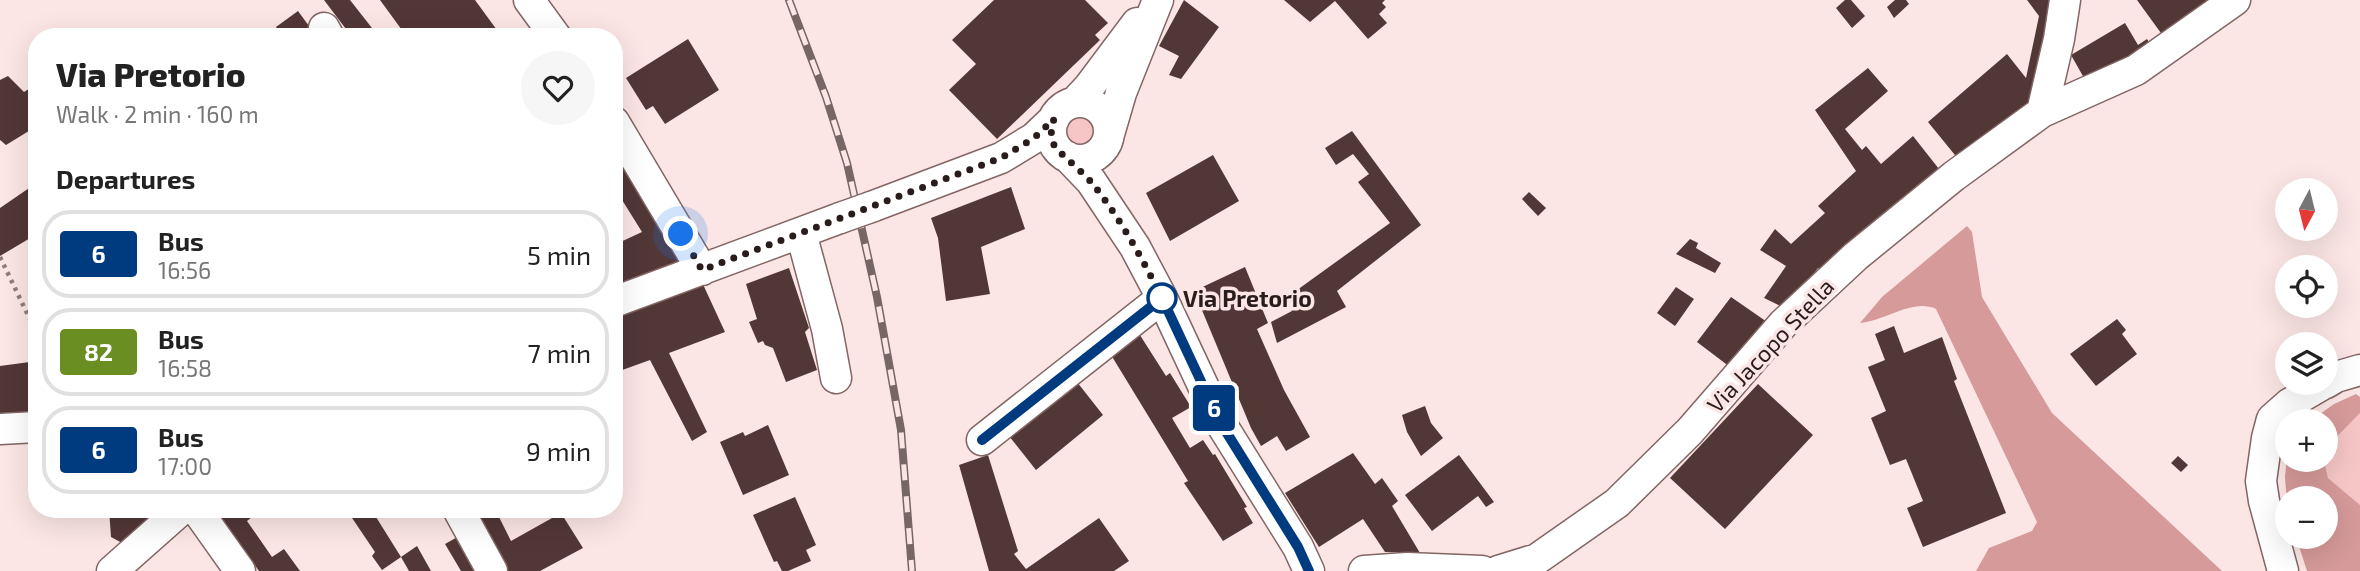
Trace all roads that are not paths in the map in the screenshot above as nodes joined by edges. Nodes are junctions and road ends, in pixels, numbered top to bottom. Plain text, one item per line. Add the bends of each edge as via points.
1 (529, 0) edge
2 (1153, 0) edge
3 (1158, 0) edge
4 (2065, 0) edge
5 (2235, 0) edge
6 (549, 28) edge
7 (1064, 110) junction
8 (2042, 112) junction
9 (623, 137) edge
10 (1108, 138) junction
11 (1068, 157) junction
12 (801, 233) junction
13 (1135, 247) junction
14 (702, 270) junction
15 (1162, 298) junction
16 (623, 299) edge
17 (2360, 370) edge
18 (2338, 376) edge
19 (836, 378) dead end
20 (2304, 395) edge
21 (28, 427) edge
22 (0, 429) edge
23 (982, 440) dead end
24 (172, 518) edge
25 (202, 518) edge
26 (463, 518) edge
27 (111, 571) edge
28 (240, 571) edge
29 (492, 571) edge
30 (1309, 571) edge
31 (1364, 571) edge
32 (1463, 571) edge
33 (1482, 571) edge
34 (1498, 571) edge
35 (2283, 571) edge

1 - 6 street
2 - 7 street via 1103,69
3 - 10 street
4 - 8 street
5 - 8 street, Via Jacopo Stella via 2136,70
7 - 10 street via 1084,102 1100,110 1109,125
7 - 11 street via 1051,128 1055,145
7 - 12 street, bridge via 1034,138 1001,158
8 - 34 street, Via Jacopo Stella via 1856,256 1783,324 1618,503 1537,559
9 - 14 street
10 - 11 street via 1095,156
10 - 13 street via 1113,181
11 - 13 street
12 - 14 street
12 - 19 street
13 - 15 street
14 - 16 street
15 - 23 street
15 - 30 street via 1220,422
17 - 18 street
20 - 35 street via 2272,419 2267,438 2264,501
21 - 22 street
24 - 27 street
25 - 28 street
26 - 29 street
31 - 32 street
32 - 33 street

